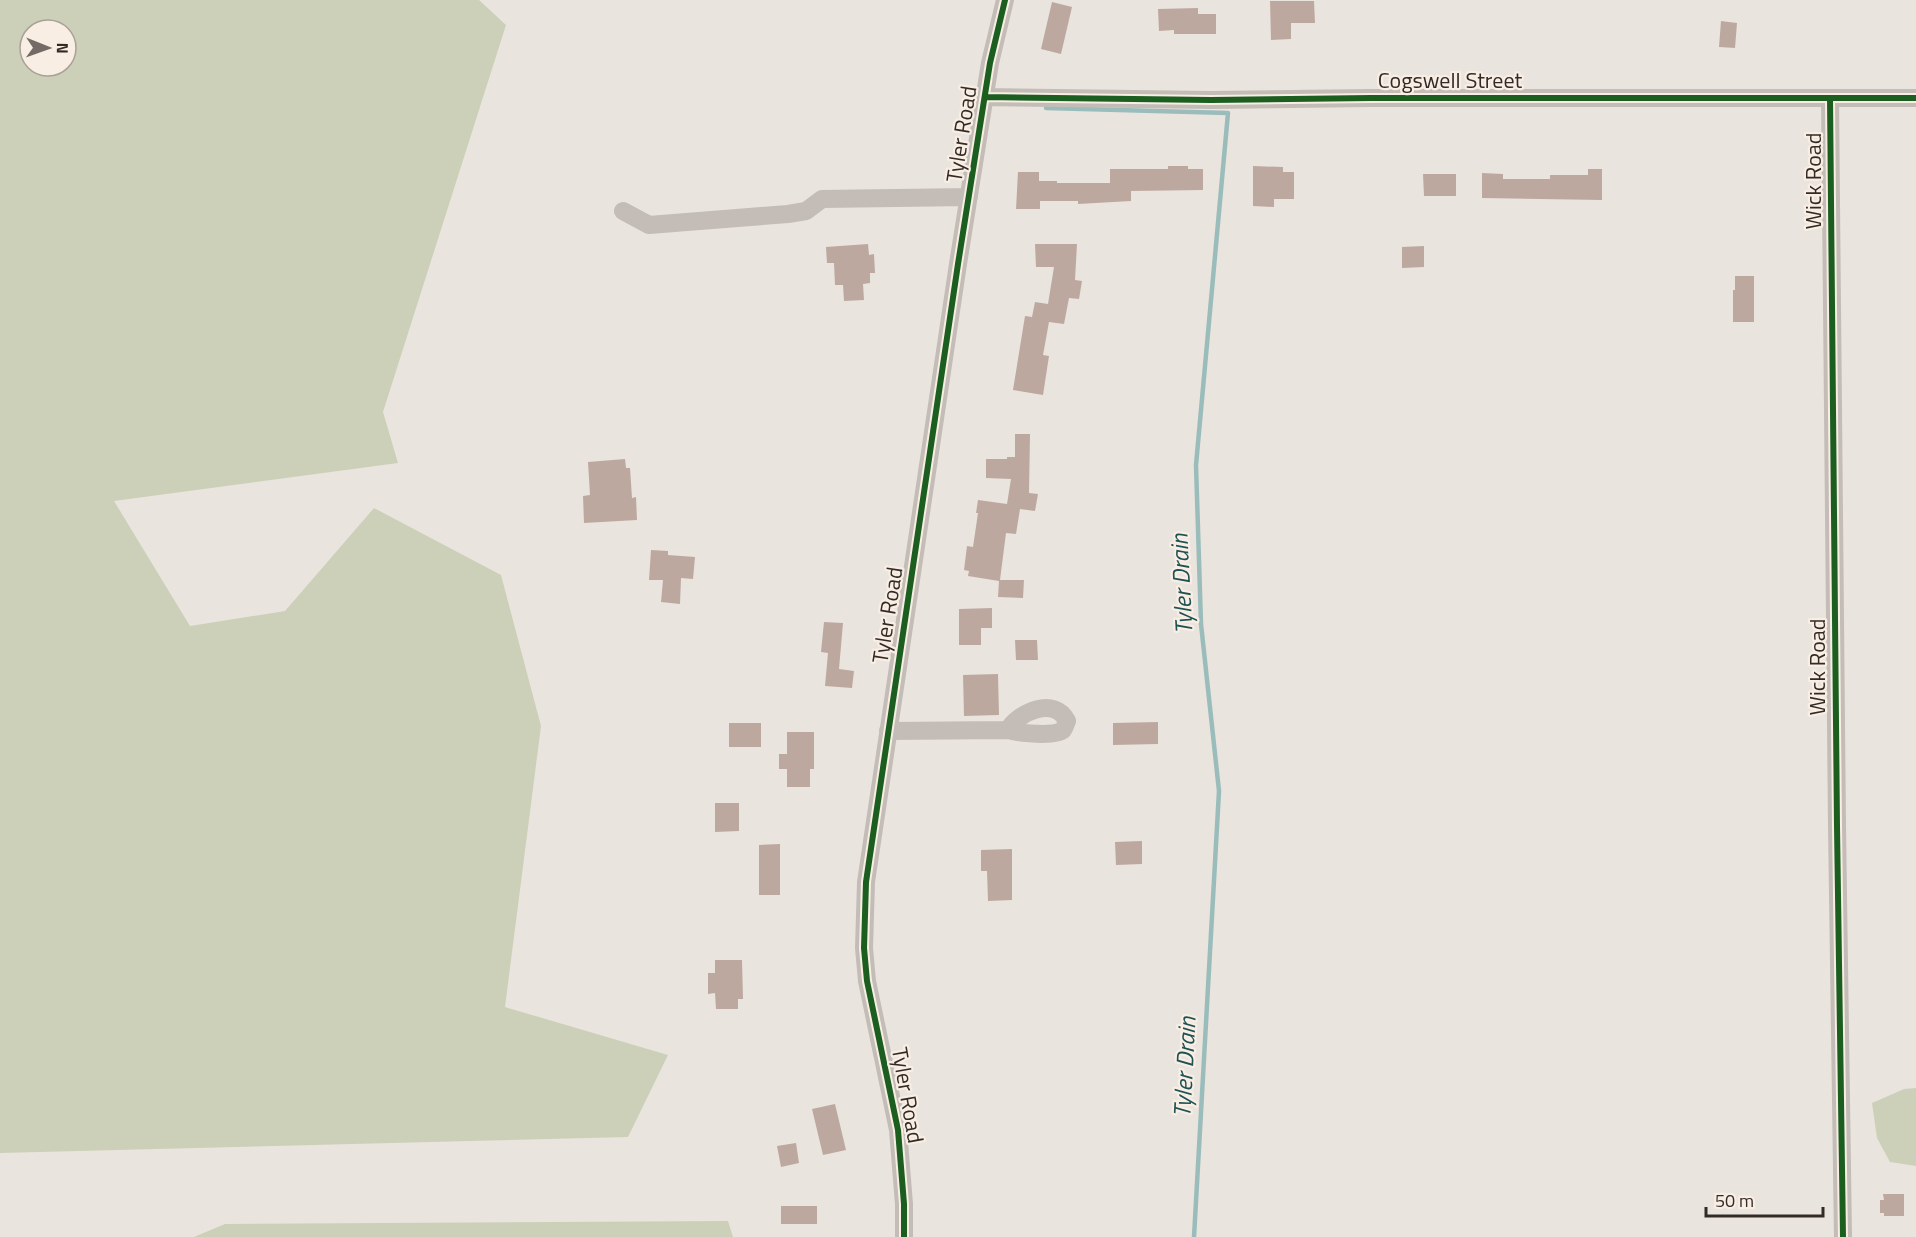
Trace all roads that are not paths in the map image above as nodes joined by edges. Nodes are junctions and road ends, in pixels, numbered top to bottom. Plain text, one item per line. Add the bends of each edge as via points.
1 (1005, 0) edge
2 (985, 97) junction
3 (1830, 98) junction
4 (1916, 98) edge
5 (969, 197) junction
6 (623, 211) dead end
7 (888, 730) junction
8 (1008, 730) dead end
9 (904, 1237) edge
10 (1843, 1237) edge

1 - 2 street, Tyler Road
2 - 3 street, Cogswell Street
2 - 5 street, Tyler Road
3 - 4 street, Cogswell Street
3 - 10 street, Wick Road
5 - 6 street via 822,199 806,211 649,225
5 - 7 street, Tyler Road
7 - 8 street
7 - 9 street, Tyler Road via 866,882 864,948 871,1005 898,1130

